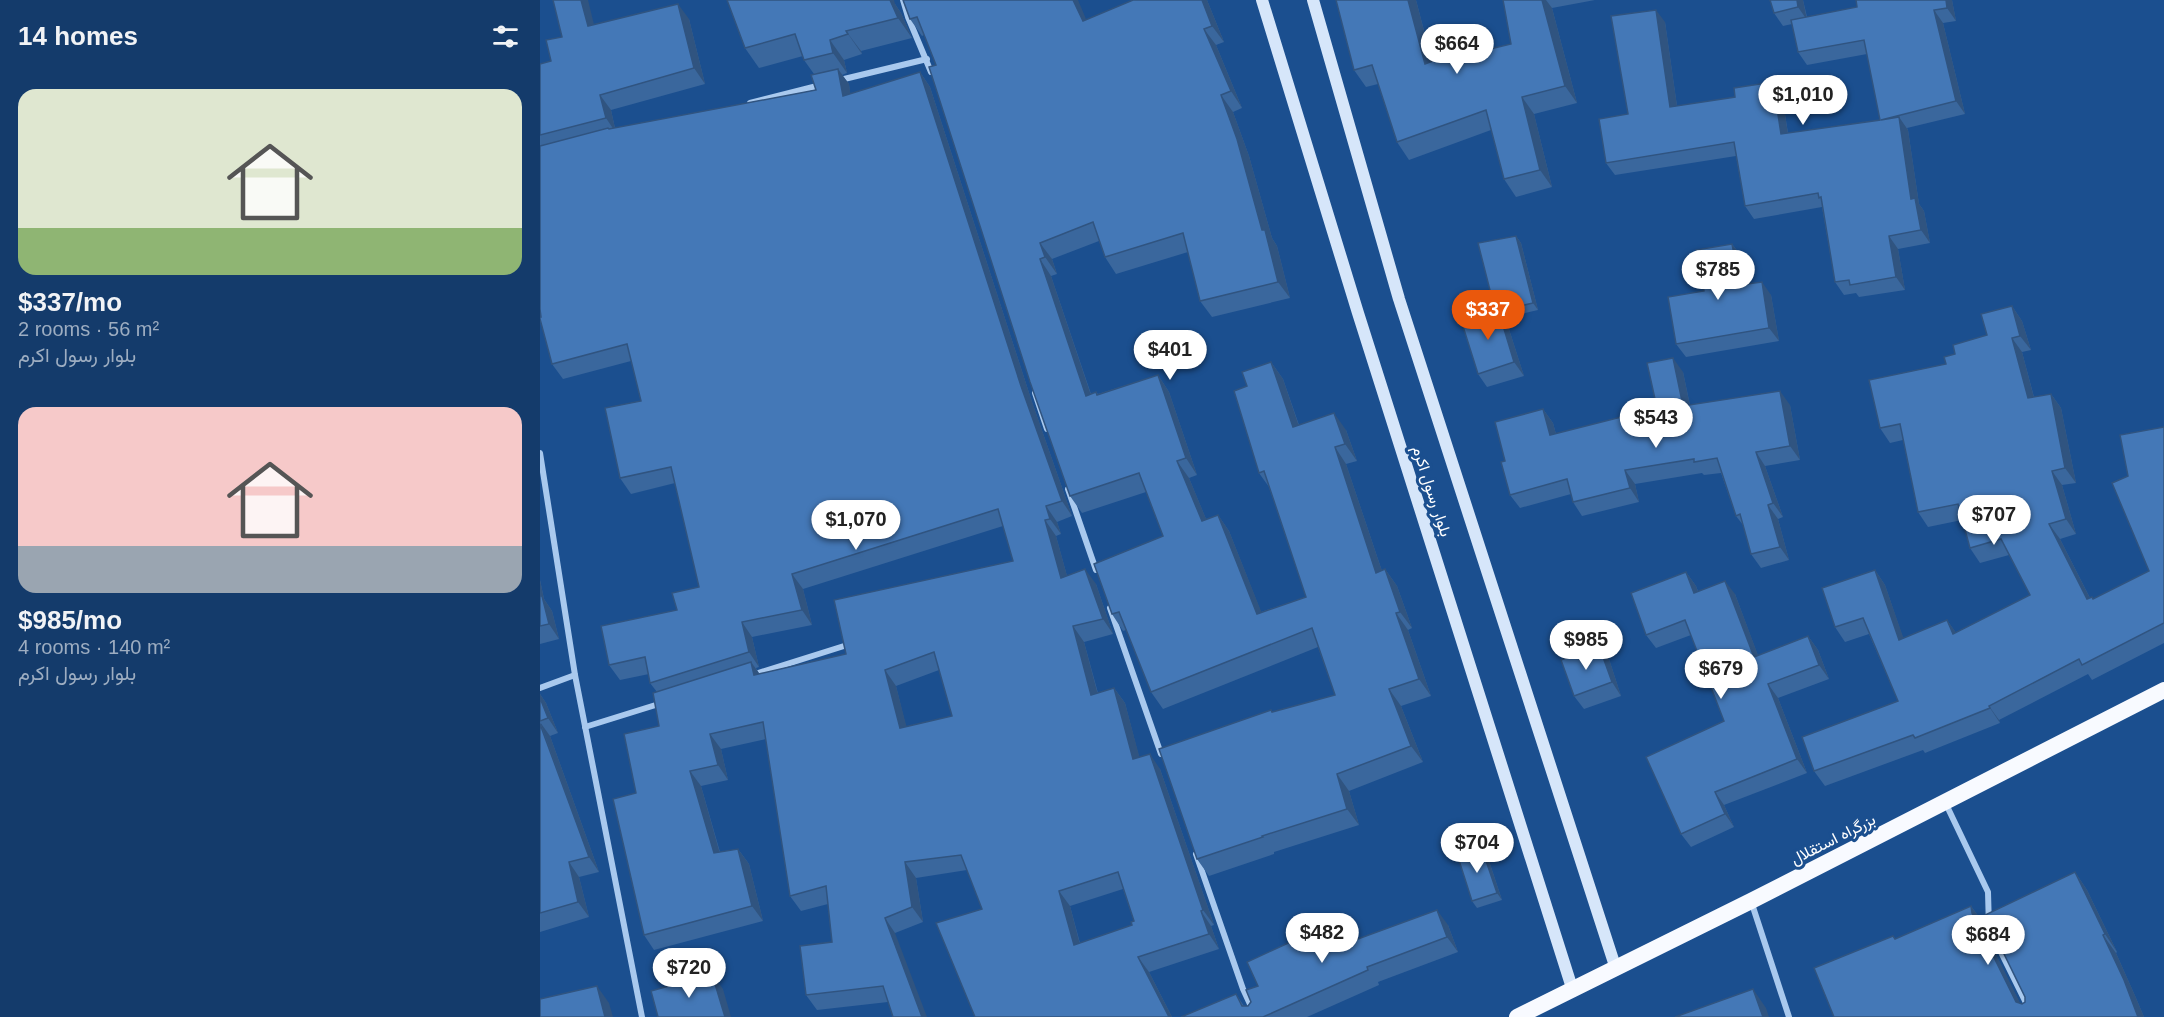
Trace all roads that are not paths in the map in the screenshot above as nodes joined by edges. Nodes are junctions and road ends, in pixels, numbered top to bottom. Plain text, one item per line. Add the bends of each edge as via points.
1 (903, 0) edge
2 (1262, 0) edge
3 (1313, 0) edge
4 (927, 59) junction
5 (837, 81) edge
6 (934, 81) edge
7 (825, 84) edge
8 (747, 104) edge
9 (1032, 383) edge
10 (1048, 433) edge
11 (540, 453) edge
12 (1064, 477) edge
13 (1099, 578) edge
14 (1107, 600) edge
15 (844, 646) edge
16 (575, 675) junction
17 (743, 678) edge
18 (540, 688) edge
19 (2164, 690) edge
20 (675, 699) edge
21 (585, 728) junction
22 (1165, 767) edge
23 (1945, 802) junction
24 (1192, 845) edge
25 (1751, 901) junction
26 (1616, 969) junction
27 (1573, 991) junction
28 (642, 1017) edge
29 (1256, 1017) edge
30 (1517, 1017) edge
31 (1790, 1017) edge
32 (2033, 1017) edge

1 - 4 street
2 - 27 main road, بلوار رسول اکرم
3 - 26 main road, بلوار رسول اکرم via 1399,299
4 - 5 street
4 - 6 street
7 - 8 street
9 - 10 street
11 - 16 street
12 - 13 street
14 - 22 street
15 - 17 street
16 - 18 street
16 - 21 street
19 - 23 highway, بزرگراه استقلال
20 - 21 street
21 - 28 street
23 - 25 highway, بزرگراه استقلال
23 - 32 street via 1988,891 1989,928
24 - 29 street
25 - 26 highway, بزرگراه استقلال
25 - 31 street
26 - 27 highway, بزرگراه استقلال
27 - 30 highway, بزرگراه استقلال

